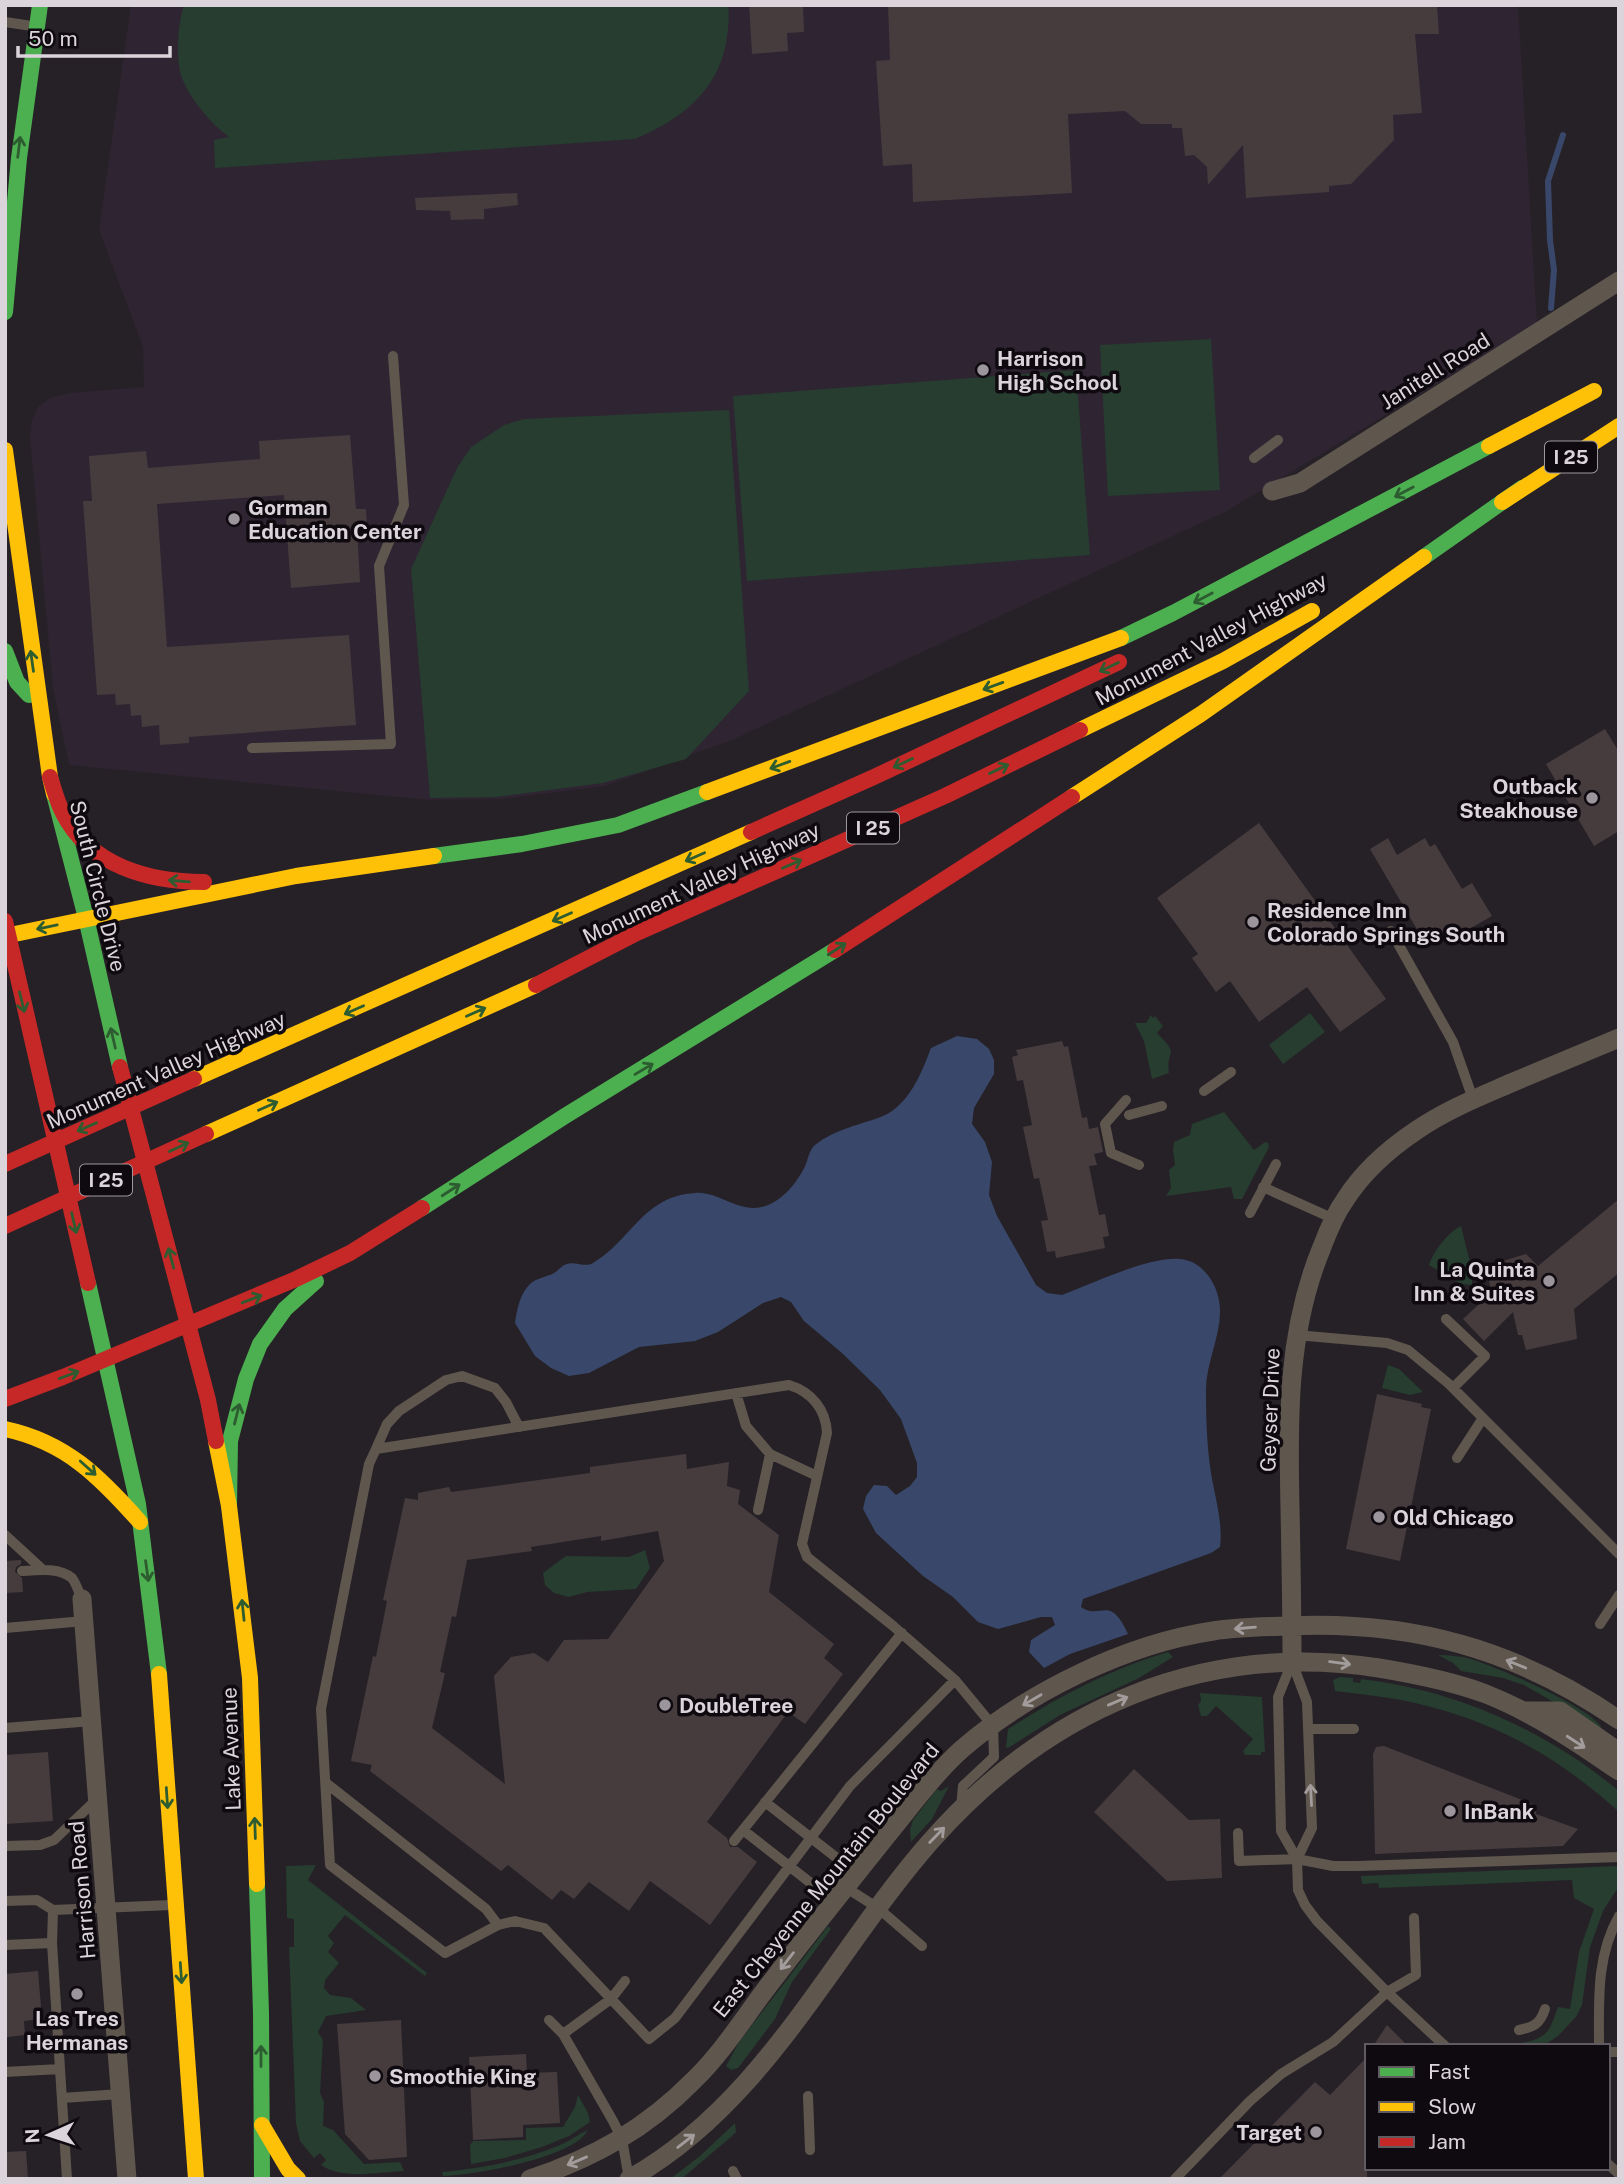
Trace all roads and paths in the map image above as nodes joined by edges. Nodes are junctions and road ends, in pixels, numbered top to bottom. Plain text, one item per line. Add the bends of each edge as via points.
1 (40, 5) edge
2 (5, 22) edge
3 (36, 27) junction
4 (1619, 281) edge
5 (5, 312) edge
6 (393, 356) dead end
7 (1611, 380) dead end
8 (1594, 391) junction
9 (1619, 426) edge
10 (1278, 440) dead end
11 (5, 450) edge
12 (1254, 458) dead end
13 (1522, 488) junction
14 (1272, 491) dead end
15 (1400, 512) dead end
16 (5, 651) edge
17 (1130, 657) dead end
18 (38, 703) junction
19 (252, 748) dead end
20 (50, 777) junction
21 (296, 876) junction
22 (86, 918) junction
23 (6, 931) edge
24 (1391, 931) dead end
25 (1619, 1038) edge
26 (1231, 1072) dead end
27 (1204, 1090) dead end
28 (1126, 1100) dead end
29 (1473, 1100) junction
30 (1162, 1107) dead end
31 (1129, 1115) dead end
32 (5, 1164) edge
33 (1276, 1164) dead end
34 (1139, 1166) dead end
35 (1263, 1187) junction
36 (1250, 1213) dead end
37 (1334, 1219) junction
38 (5, 1226) edge
39 (346, 1255) junction
40 (1446, 1319) dead end
41 (189, 1324) junction
42 (1296, 1335) junction
43 (106, 1358) junction
44 (1453, 1388) junction
45 (736, 1393) junction
46 (5, 1399) edge
47 (1483, 1418) junction
48 (519, 1427) junction
49 (5, 1429) edge
50 (376, 1448) junction
51 (770, 1454) junction
52 (1457, 1458) dead end
53 (817, 1476) junction
54 (229, 1506) junction
55 (758, 1510) dead end
56 (141, 1522) junction
57 (5, 1535) edge
58 (1619, 1554) edge
59 (43, 1570) junction
60 (22, 1571) dead end
61 (1619, 1595) edge
62 (82, 1599) joint
63 (84, 1621) junction
64 (1600, 1624) dead end
65 (1292, 1625) junction
66 (5, 1628) edge
67 (902, 1633) junction
68 (1292, 1661) junction
69 (955, 1679) junction
70 (1523, 1711) junction
71 (1619, 1720) edge
72 (92, 1721) junction
73 (993, 1726) junction
74 (5, 1728) edge
75 (1308, 1729) junction
76 (1354, 1729) dead end
77 (1619, 1752) edge
78 (1619, 1771) edge
79 (326, 1783) junction
80 (98, 1798) junction
81 (765, 1802) junction
82 (960, 1811) junction
83 (743, 1829) junction
84 (1238, 1833) dead end
85 (811, 1838) junction
86 (734, 1841) dead end
87 (5, 1846) edge
88 (1619, 1857) edge
89 (1297, 1859) junction
90 (790, 1867) junction
91 (845, 1887) junction
92 (5, 1901) edge
93 (175, 1905) junction
94 (107, 1907) junction
95 (878, 1908) junction
96 (53, 1910) junction
97 (1619, 1916) edge
98 (1414, 1918) dead end
99 (498, 1925) junction
100 (52, 1943) junction
101 (5, 1945) edge
102 (922, 1945) dead end
103 (625, 1981) dead end
104 (1387, 1992) junction
105 (611, 1999) junction
106 (1545, 2009) dead end
107 (549, 2020) dead end
108 (1519, 2030) dead end
109 (563, 2034) junction
110 (1443, 2044) edge
111 (1599, 2044) edge
112 (60, 2069) junction
113 (5, 2072) edge
114 (121, 2094) junction
115 (808, 2096) dead end
116 (62, 2098) junction
117 (261, 2124) junction
118 (622, 2139) junction
119 (810, 2150) dead end
120 (67, 2179) edge
121 (127, 2179) edge
122 (196, 2179) edge
123 (262, 2179) edge
124 (298, 2179) edge
125 (530, 2179) edge
126 (629, 2179) edge
127 (1175, 2179) edge

1 - 3 main road
2 - 3 lane
5 -> 3 main road via 15,179
4 - 14 street, Janitell Road via 1300,483
6 - 19 lane via 404,505 379,566 391,744
7 - 8 main road, I 25
8 - 15 main road, I 25
8 -> 21 main road via 1173,613 1070,657 618,825 522,844
9 - 13 main road, Monument Valley Highway / I 25
10 - 12 lane
18 -> 11 main road, South Circle Drive
38 -> 13 main road, Monument Valley Highway / I 25, bridge via 529,988 637,933 945,796 1223,661 1461,528
39 -> 13 main road via 798,974 1201,715
16 - 18 main road via 18,682
17 -> 32 main road, Monument Valley Highway / I 25, bridge via 874,777
18 - 20 main road, South Circle Drive
21 -> 20 main road via 190,883 120,868 95,853 76,833 64,816
20 - 22 main road, South Circle Drive
21 - 22 main road
22 -> 23 main road
41 -> 22 main road, South Circle Drive via 115,1048
23 -> 43 main road
24 - 29 lane via 1453,1042
25 - 29 street, Geyser Drive
26 - 27 lane
28 - 34 lane via 1105,1124 1111,1153
29 - 37 street, Geyser Drive via 1418,1129 1392,1149 1345,1199
30 - 31 lane
33 - 35 lane
35 - 36 lane
35 - 37 lane
37 - 42 street, Geyser Drive via 1313,1271
41 -> 39 main road
54 -> 39 main road via 230,1441 260,1344 285,1308
40 - 44 lane via 1485,1356
41 - 43 main road
41 - 54 main road, Lake Avenue
42 - 44 lane via 1387,1343 1408,1350
42 - 65 street, Geyser Drive via 1289,1410
46 -> 43 main road
43 - 56 main road
44 - 47 lane
45 - 48 lane
45 - 51 lane via 746,1426
45 - 53 lane via 789,1385 813,1399 826,1421 827,1433
47 - 52 lane
47 - 58 lane
48 - 50 lane
48 - 50 lane via 495,1388 462,1376 446,1380 399,1411
49 -> 56 main road via 22,1431 74,1455
50 - 79 lane via 369,1464 321,1709
51 - 53 lane
51 - 55 lane
53 - 67 lane via 802,1544 807,1558
117 -> 54 main road, Lake Avenue via 250,1678
56 -> 93 main road via 156,1639
57 - 59 lane
59 - 60 lane
59 - 62 lane via 72,1579
61 - 64 lane
62 - 63 street, Harrison Road
63 - 66 lane
63 - 72 street, Harrison Road
65 - 68 street, Geyser Drive
71 -> 65 street, East Cheyenne Mountain Boulevard via 1570,1690 1477,1648 1362,1626
65 -> 73 street, East Cheyenne Mountain Boulevard via 1212,1631 1144,1649 1064,1682
67 - 69 lane
67 - 81 lane
68 -> 70 street via 1332,1661 1409,1673 1485,1694
68 - 75 lane via 1307,1702
82 -> 68 street via 1041,1742 1088,1714 1169,1681 1240,1665
68 - 89 lane via 1278,1697 1282,1831
69 - 73 lane
69 - 85 lane via 850,1786
70 - 77 street via 1560,1711
70 -> 78 street
72 - 74 lane
72 - 80 street, Harrison Road
73 - 82 lane via 994,1757 963,1786
73 - 91 street, East Cheyenne Mountain Boulevard via 939,1772
75 - 76 lane
89 -> 75 lane via 1312,1828
79 - 99 lane via 486,1909
79 - 99 lane via 330,1865 444,1953
80 - 87 lane via 54,1840
80 - 94 street, Harrison Road
81 - 83 lane
81 - 85 lane
95 -> 82 street
83 - 86 lane
83 - 90 lane
84 - 89 lane via 1239,1861
85 - 90 lane
85 - 91 lane via 842,1862
88 - 89 lane via 1358,1866
89 - 104 lane via 1298,1889 1305,1905
90 - 91 lane via 821,1891
90 - 105 lane via 675,2018 649,2039
91 - 95 lane
91 -> 118 street, East Cheyenne Mountain Boulevard via 708,2066
92 - 96 lane via 37,1900
93 - 94 lane
93 -> 122 main road
94 - 96 lane
94 - 114 street, Harrison Road
95 - 102 lane
126 -> 95 street via 699,2130 750,2081
96 - 100 lane
97 - 111 lane via 1600,1967
98 - 104 lane via 1416,1975
99 - 105 lane via 515,1921 544,1928
100 - 101 lane
100 - 112 lane
103 - 105 lane
104 - 110 lane
104 - 127 lane via 1333,2042 1260,2092
105 - 109 lane
106 - 108 lane via 1541,2021
107 - 109 lane
109 - 118 lane
112 - 113 lane
112 - 116 lane
114 - 116 lane
114 - 121 street, Harrison Road
115 - 119 lane
116 - 120 lane
117 - 123 main road, Lake Avenue
117 - 124 main road
118 -> 125 street, East Cheyenne Mountain Boulevard
118 - 126 lane

